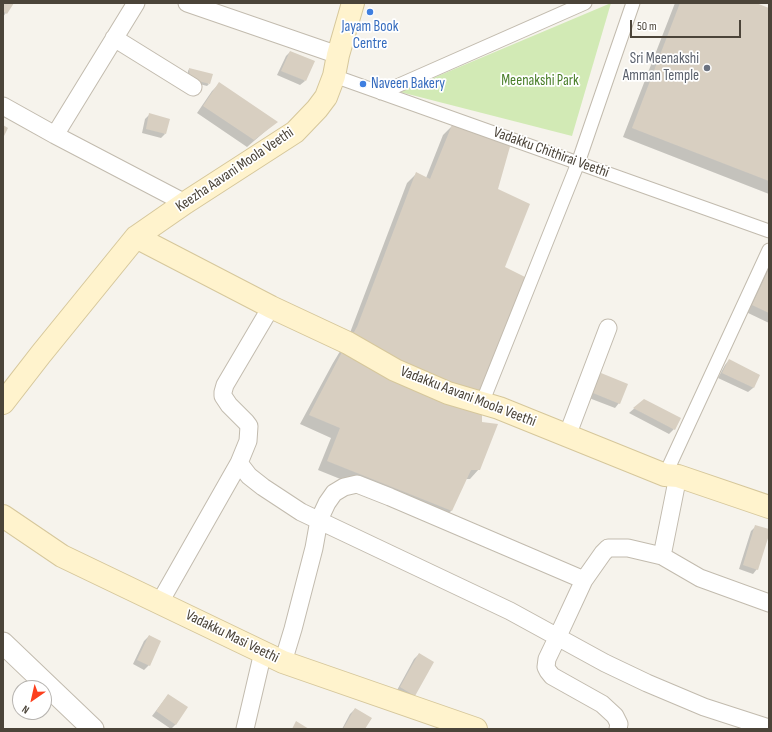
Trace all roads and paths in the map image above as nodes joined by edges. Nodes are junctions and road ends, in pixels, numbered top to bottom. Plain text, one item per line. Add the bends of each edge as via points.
1 (136, 3) edge
2 (187, 3) edge
3 (353, 3) edge
4 (585, 3) edge
5 (632, 3) edge
6 (114, 38) junction
7 (336, 66) junction
8 (193, 87) dead end
9 (381, 93) junction
10 (3, 106) edge
11 (55, 135) junction
12 (578, 163) junction
13 (186, 202) junction
14 (769, 231) edge
15 (136, 238) junction
16 (769, 250) edge
17 (271, 307) junction
18 (608, 328) dead end
19 (3, 403) edge
20 (482, 403) junction
21 (567, 436) junction
22 (239, 463) junction
23 (672, 476) junction
24 (769, 507) edge
25 (3, 516) edge
26 (319, 520) junction
27 (662, 556) junction
28 (584, 580) junction
29 (160, 602) junction
30 (769, 603) edge
31 (558, 636) junction
32 (3, 643) edge
33 (263, 652) junction
34 (283, 662) junction
35 (440, 724) edge
36 (744, 725) edge
37 (769, 728) edge
38 (93, 729) edge
39 (245, 729) edge
40 (476, 729) edge
41 (618, 729) edge

1 - 6 street
2 - 7 street
3 - 7 main road, Keezha Aavani Moola Veethi
4 - 9 street
5 - 12 street
6 - 8 street
6 - 11 street
7 - 9 street, Vadakku Chithirai Veethi
7 - 13 main road, Keezha Aavani Moola Veethi via 326,97 295,132
9 - 12 street, Vadakku Chithirai Veethi
10 - 11 street
11 - 13 street
12 - 14 street, Vadakku Chithirai Veethi
12 - 20 street
13 - 15 main road, Keezha Aavani Moola Veethi
15 - 17 main road, Vadakku Aavani Moola Veethi
15 - 19 main road, Keezha Aavani Moola Veethi
16 - 23 street
17 - 20 main road, Vadakku Aavani Moola Veethi via 348,343 395,370 448,393
17 - 22 street via 223,392 229,405 249,426 248,441
18 - 21 street
20 - 21 main road, Vadakku Aavani Moola Veethi
21 - 23 main road, Vadakku Aavani Moola Veethi
22 - 26 street via 249,476 263,487 301,512
22 - 29 street
23 - 24 main road, Vadakku Aavani Moola Veethi
23 - 27 street
25 - 29 main road, Vadakku Masi Veethi via 62,556
26 - 28 street via 334,493 357,484
26 - 31 street via 510,610
26 - 34 street via 314,548
27 - 28 street via 628,548 608,548
27 - 30 street via 700,578
28 - 31 street
29 - 33 main road, Vadakku Masi Veethi
31 - 36 street via 605,663
31 - 41 street via 547,659 548,671 560,681 602,704 615,716
32 - 38 street
33 - 34 main road, Vadakku Masi Veethi
33 - 39 street
34 - 35 main road, Vadakku Masi Veethi
35 - 40 main road, Vadakku Masi Veethi
36 - 37 street

